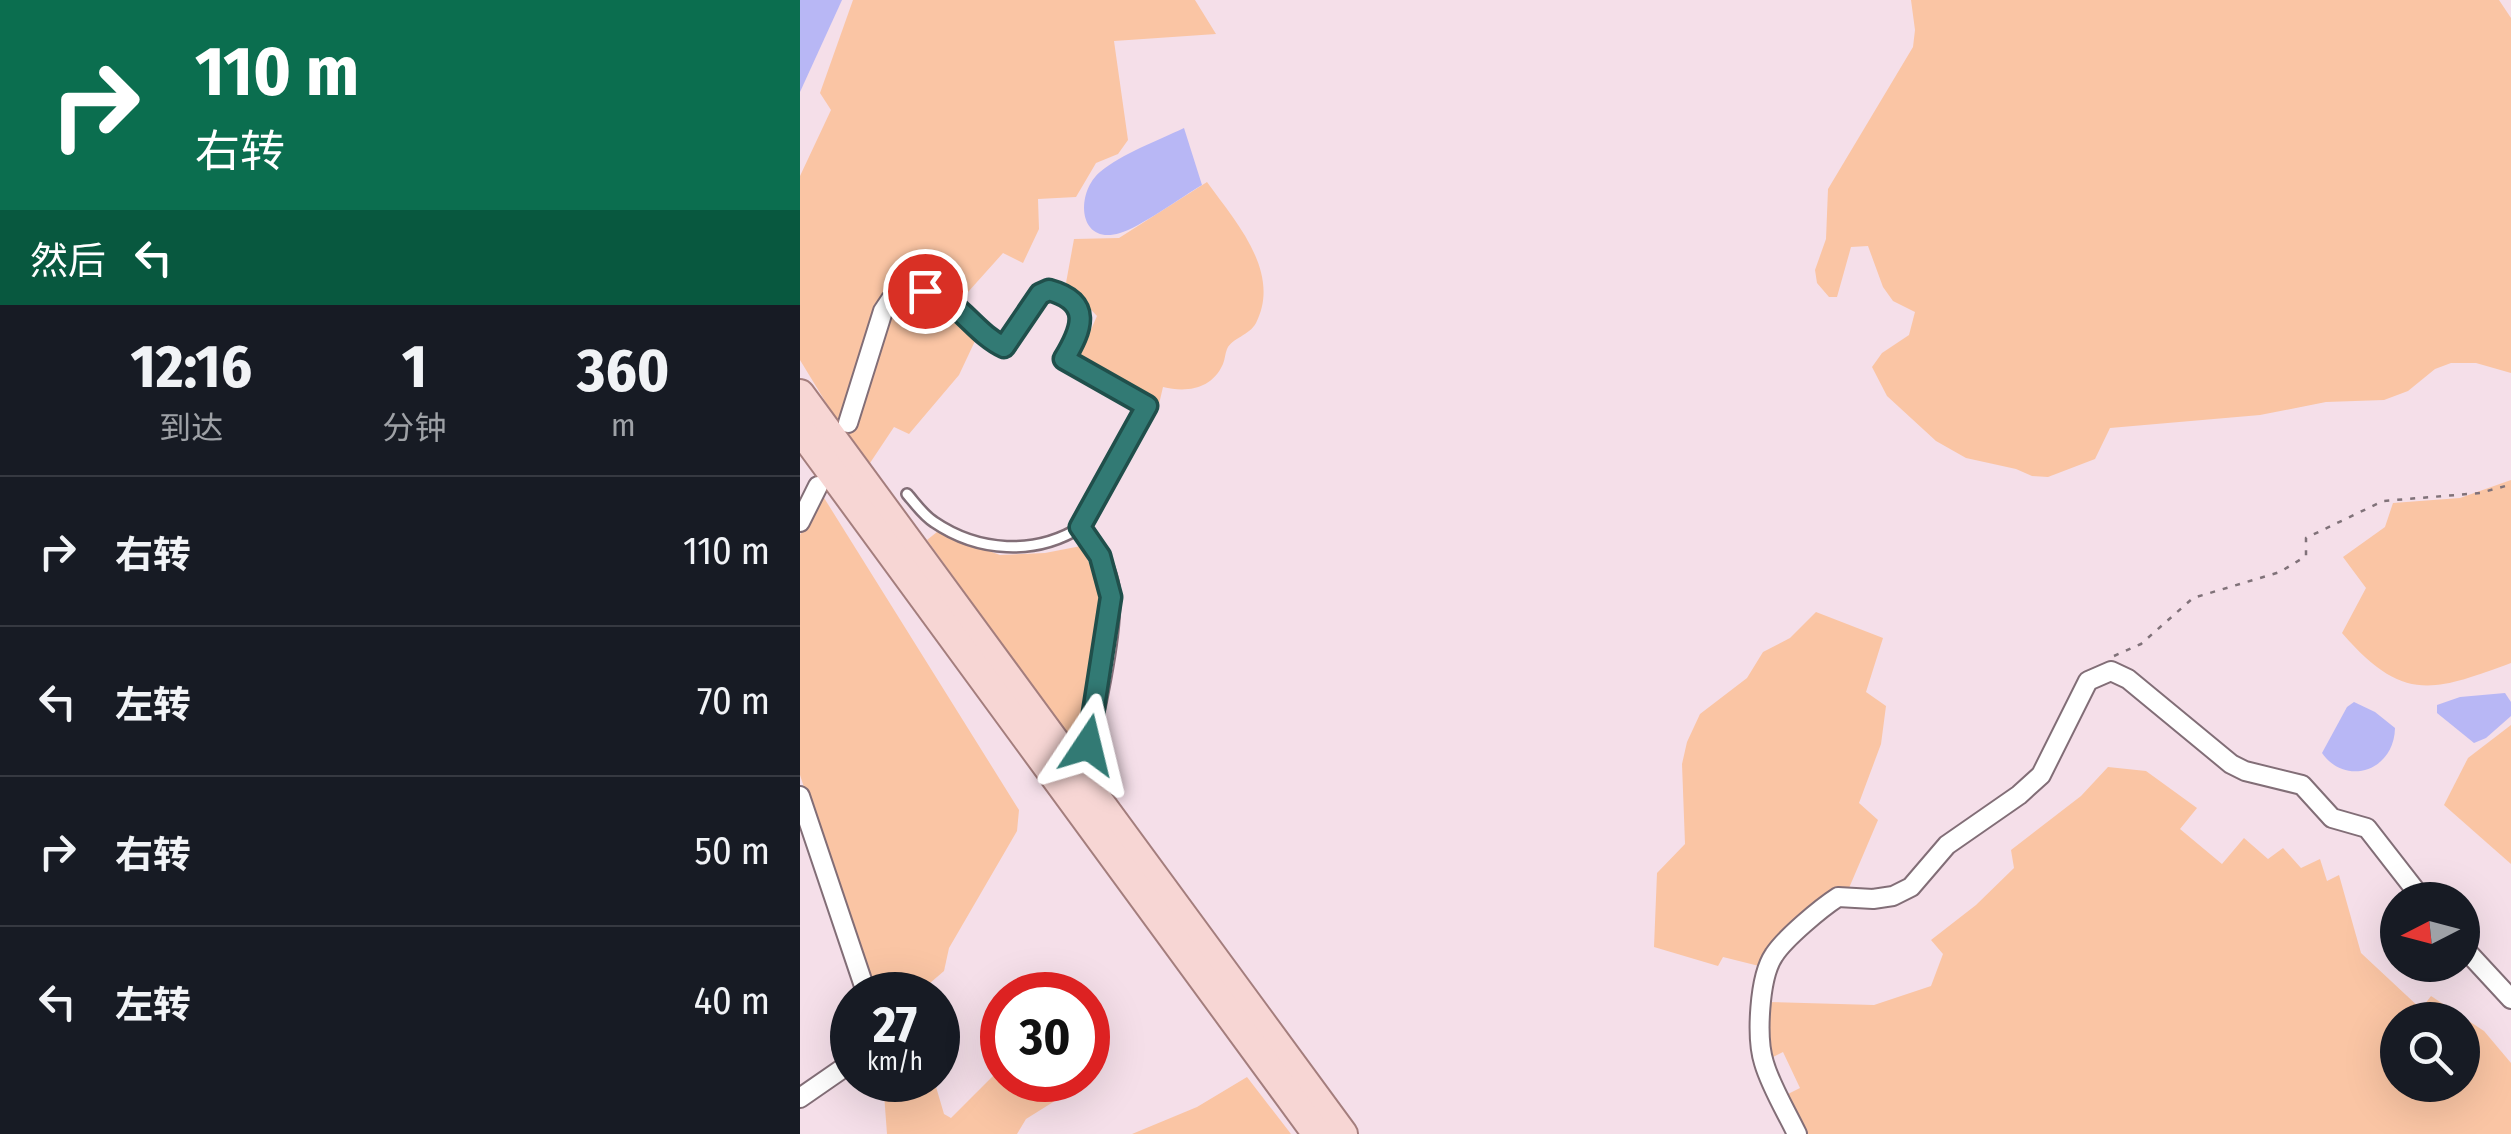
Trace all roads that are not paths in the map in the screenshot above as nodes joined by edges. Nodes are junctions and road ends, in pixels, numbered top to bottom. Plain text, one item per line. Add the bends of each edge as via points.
1 (800, 394) edge
2 (848, 423) dead end
3 (800, 429) edge
4 (818, 486) dead end
5 (907, 494) dead end
6 (800, 522) edge
7 (1080, 527) junction
8 (1078, 776) junction
9 (800, 796) edge
10 (2409, 882) edge
11 (2480, 965) edge
12 (859, 972) edge
13 (2511, 999) edge
14 (830, 1077) edge
15 (800, 1098) edge
16 (1318, 1134) edge
17 (1344, 1134) edge
18 (1798, 1134) edge

1 - 8 main road
2 - 7 street via 891,299 930,292 1004,347 1040,294 1063,295 1081,318 1064,359 1147,406
3 - 16 main road
4 - 6 street
5 - 7 lane via 932,521 1011,549 1046,544
7 - 8 street via 1106,570 1112,609
8 - 17 main road
9 - 12 street
10 - 18 street via 2367,828 2332,818 2307,787 2231,764 2120,674 2106,672 2088,681 2047,767 2019,795 1947,845 1902,892 1838,897 1775,952 1760,1051
11 - 13 street
14 - 15 street

